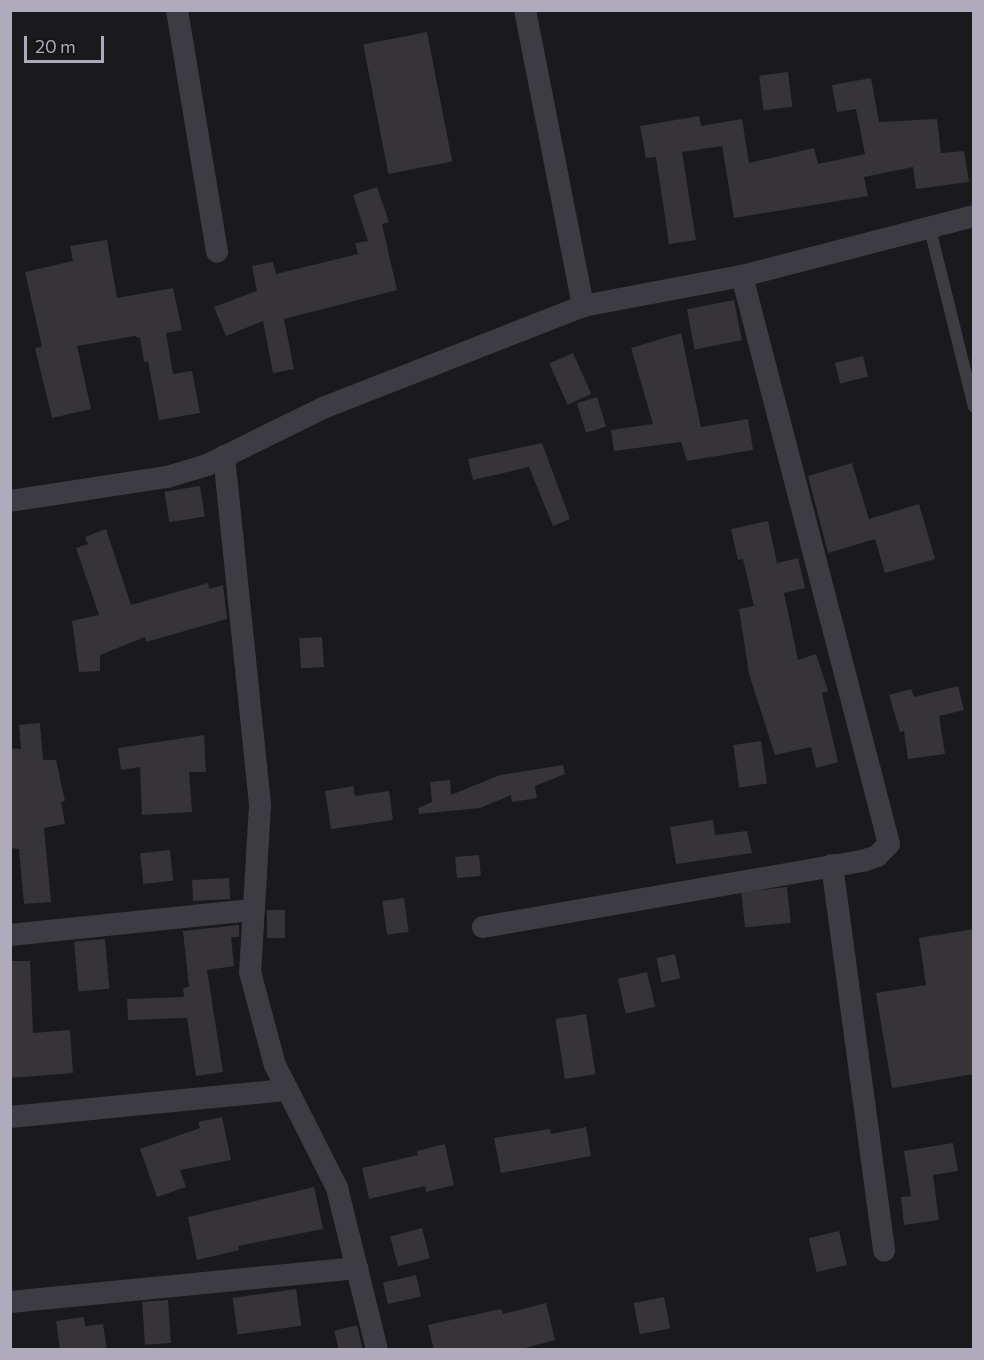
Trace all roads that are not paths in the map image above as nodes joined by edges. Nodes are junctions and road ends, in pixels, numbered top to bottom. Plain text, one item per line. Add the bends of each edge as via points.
1 (177, 10) edge
2 (525, 10) edge
3 (974, 216) edge
4 (929, 225) junction
5 (217, 252) dead end
6 (742, 276) junction
7 (583, 306) junction
8 (974, 407) edge
9 (224, 456) junction
10 (10, 501) edge
11 (832, 865) junction
12 (254, 910) junction
13 (483, 927) dead end
14 (10, 934) edge
15 (285, 1090) junction
16 (10, 1117) edge
17 (884, 1251) dead end
18 (357, 1268) junction
19 (10, 1302) edge
20 (377, 1350) edge

1 - 5 street
2 - 7 street
3 - 4 street
4 - 6 street
4 - 8 lane
6 - 7 street
6 - 11 street via 890,837 877,856
7 - 9 street via 323,408
9 - 10 street via 167,477
9 - 12 street via 260,806
11 - 13 street
11 - 17 street
12 - 14 street
12 - 15 street via 250,972
15 - 16 street
15 - 18 street via 337,1188
18 - 19 street
18 - 20 street

